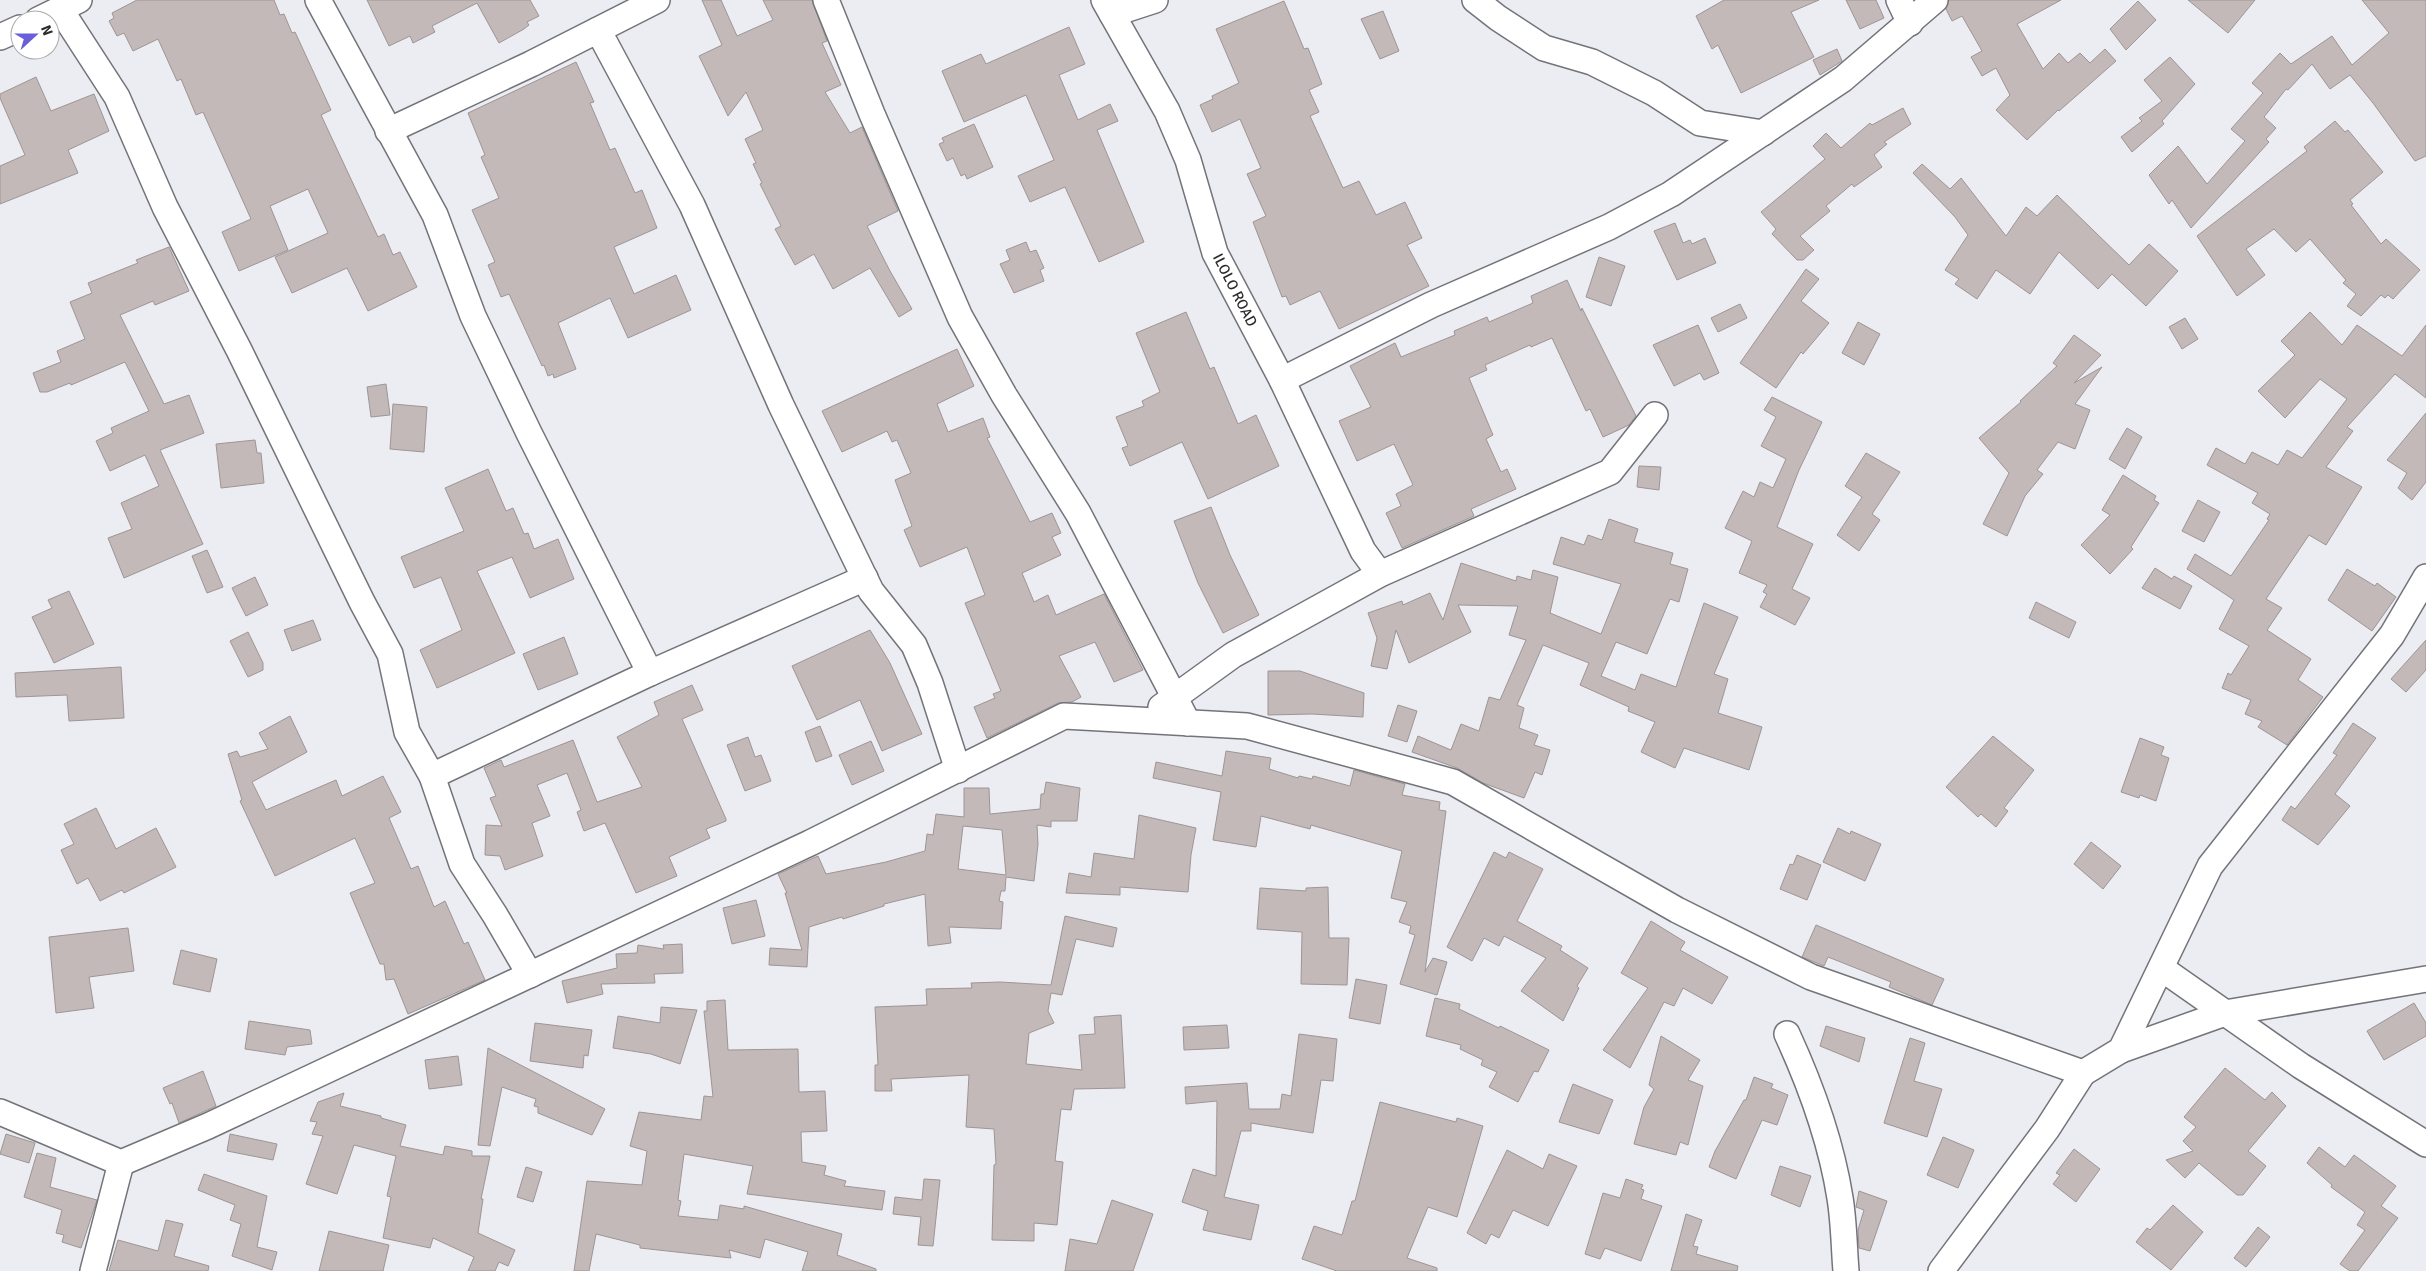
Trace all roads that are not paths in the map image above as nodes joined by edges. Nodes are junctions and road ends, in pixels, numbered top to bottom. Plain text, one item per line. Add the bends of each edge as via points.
1 (318, 0) edge
2 (657, 0) edge
3 (826, 0) edge
4 (1155, 0) edge
5 (1474, 0) edge
6 (1898, 0) edge
7 (1935, 0) edge
8 (70, 5) edge
9 (1108, 7) edge
10 (1910, 23) junction
11 (598, 30) junction
12 (388, 131) junction
13 (1763, 133) junction
14 (1282, 380) junction
15 (1655, 415) dead end
16 (1380, 574) junction
17 (2426, 577) edge
18 (865, 578) junction
19 (650, 673) junction
20 (1175, 698) junction
21 (1143, 720) junction
22 (1188, 722) junction
23 (958, 770) junction
24 (432, 776) junction
25 (2161, 968) junction
26 (530, 976) junction
27 (2426, 979) edge
28 (2224, 1013) junction
29 (1787, 1034) dead end
30 (2121, 1050) junction
31 (2082, 1073) junction
32 (0, 1112) edge
33 (2426, 1144) edge
34 (120, 1163) junction
35 (93, 1271) edge
36 (1846, 1271) edge
37 (1941, 1271) edge

1 - 12 street
2 - 11 street
3 - 20 street via 960,316 1004,395 1078,513
4 - 9 street
5 - 13 street via 1544,48 1592,62 1654,93 1700,123
6 - 10 street
7 - 10 street
8 - 24 street via 117,97 166,207 390,654 407,732
9 - 14 street, ILOLO ROAD via 1167,111 1188,160 1215,253
10 - 13 street via 1843,79
11 - 12 street
11 - 18 street via 692,205 781,405
12 - 19 street via 435,215 474,316
13 - 14 street via 1670,194 1609,227 1430,305
14 - 16 street, ILOLO ROAD via 1363,551
15 - 16 street via 1610,472
16 - 20 street via 1233,655
17 - 25 street via 2392,635 2210,866
18 - 19 street
18 - 23 street via 871,591 914,645
19 - 24 street
20 - 21 street
20 - 22 street
21 - 22 street
21 - 23 street via 1064,716
22 - 31 street via 1247,726 1453,782 1678,910 1811,977
23 - 26 street
24 - 26 street via 462,864
25 - 28 street
25 - 30 street
26 - 34 street via 208,1126
27 - 28 street
28 - 30 street
28 - 33 street via 2301,1066
29 - 36 street via 1812,1090 1831,1155 1840,1198
30 - 31 street
31 - 37 street via 2047,1129
32 - 34 street
34 - 35 street

